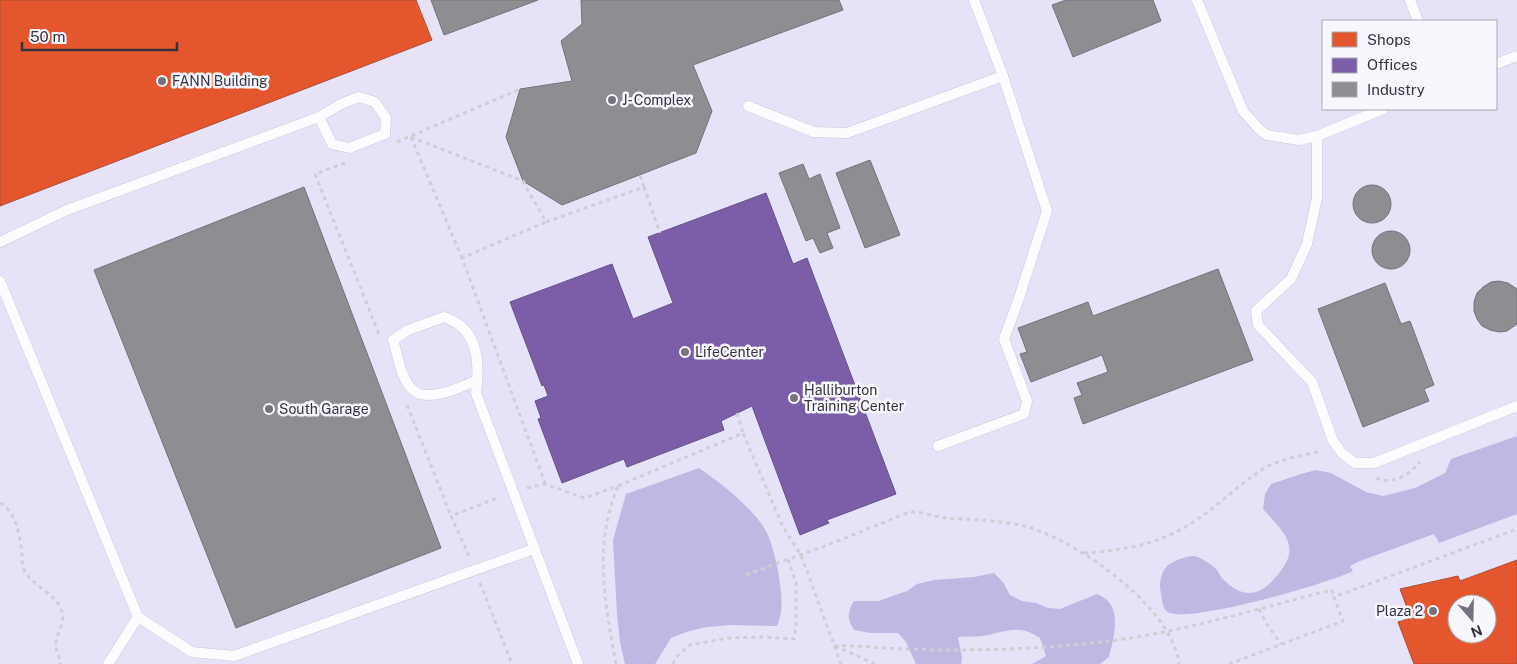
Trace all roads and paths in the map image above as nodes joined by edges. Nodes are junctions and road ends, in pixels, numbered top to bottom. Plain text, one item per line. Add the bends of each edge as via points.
1 (974, 0) edge
2 (1197, 0) edge
3 (1410, 0) edge
4 (1418, 20) edge
5 (1517, 56) edge
6 (1497, 64) edge
7 (1003, 76) junction
8 (520, 89) dead end
9 (748, 106) dead end
10 (1382, 110) edge
11 (319, 117) junction
12 (1317, 136) junction
13 (411, 137) junction
14 (394, 144) dead end
15 (350, 160) dead end
16 (640, 175) dead end
17 (644, 187) junction
18 (546, 222) junction
19 (660, 233) dead end
20 (0, 242) edge
21 (462, 258) junction
22 (0, 282) edge
23 (382, 340) dead end
24 (478, 380) junction
25 (404, 396) dead end
26 (1517, 406) edge
27 (737, 413) dead end
28 (743, 433) junction
29 (938, 446) dead end
30 (1327, 449) dead end
31 (1422, 457) dead end
32 (1373, 477) dead end
33 (545, 484) junction
34 (618, 486) junction
35 (514, 492) junction
36 (0, 503) edge
37 (452, 516) junction
38 (1517, 529) edge
39 (534, 549) junction
40 (1083, 553) junction
41 (801, 555) junction
42 (788, 559) junction
43 (475, 570) junction
44 (746, 575) dead end
45 (1334, 597) junction
46 (1259, 609) junction
47 (138, 617) junction
48 (1167, 632) junction
49 (1281, 644) junction
50 (834, 646) junction
51 (60, 664) edge
52 (108, 664) edge
53 (512, 664) edge
54 (578, 664) edge
55 (616, 664) edge
56 (672, 664) edge
57 (841, 664) edge
58 (875, 664) edge
59 (1179, 664) edge
60 (1230, 664) edge

1 - 7 lane
2 - 12 lane via 1243,111 1258,129 1267,135 1299,140
3 - 4 lane
5 - 6 lane
7 - 9 lane via 846,133 814,132
7 - 29 lane via 1047,211 1004,339 1027,401 1024,414
8 - 13 path
10 - 12 lane
11 - 11 lane via 359,97 375,102 386,118 385,134 349,148 332,144
11 - 20 lane via 67,210
12 - 26 lane via 1317,198 1307,244 1291,279 1256,311 1258,325 1312,382 1342,453 1355,463 1374,463
13 - 14 path
13 - 18 path via 522,181
13 - 21 path
15 - 23 path via 315,174
16 - 17 path
17 - 18 path
17 - 19 path
18 - 21 path
21 - 33 path
22 - 47 lane
24 - 24 lane via 475,349 469,335 444,317 408,330 393,340 403,374 412,390 422,395 442,393
24 - 35 lane via 476,392
25 - 37 path
27 - 28 path
28 - 34 path
28 - 41 path via 782,528
30 - 40 path via 1261,470 1202,517 1169,536 1130,547
31 - 32 path via 1402,478 1379,480
33 - 34 path via 584,498
33 - 35 path
34 - 55 path via 607,518 602,557 604,592
35 - 37 path
35 - 39 lane
36 - 51 path via 6,506 16,523 25,572 54,598 61,610 63,623 55,643
37 - 43 path
38 - 45 path
39 - 43 lane
39 - 54 lane
40 - 41 path via 1028,527 942,518 914,511
40 - 48 path via 1106,568 1143,601
41 - 42 path
41 - 50 path
42 - 44 path
42 - 56 path via 796,583 794,639 728,638 690,645
43 - 47 lane via 234,656 192,652
43 - 53 path
45 - 46 path via 1332,590
45 - 49 path via 1342,621
46 - 48 path
46 - 49 path
47 - 52 lane
48 - 50 path via 1092,643 1034,647 903,649
48 - 59 path
49 - 60 path
50 - 57 path
50 - 58 path

